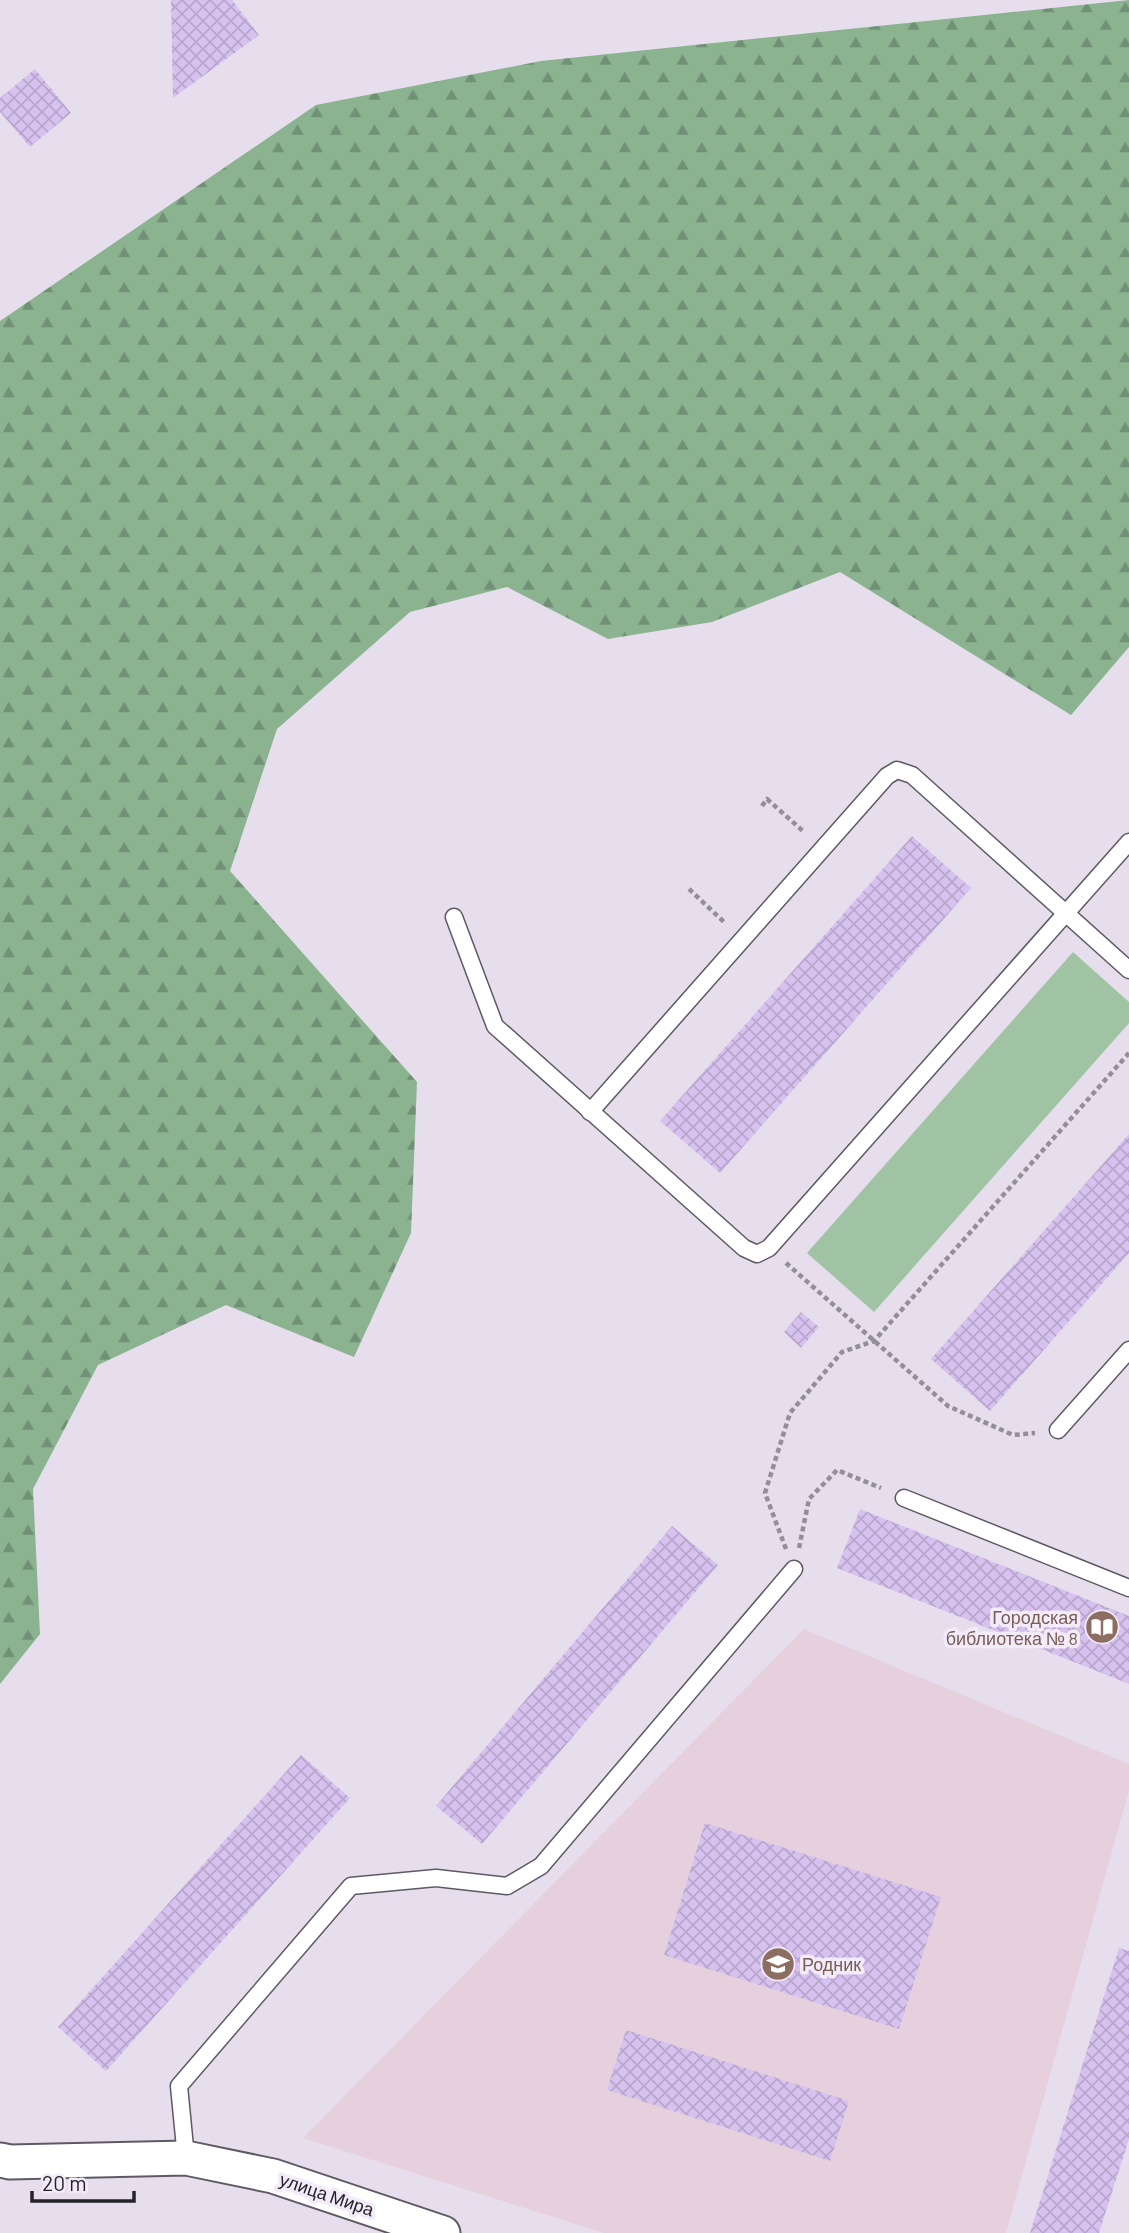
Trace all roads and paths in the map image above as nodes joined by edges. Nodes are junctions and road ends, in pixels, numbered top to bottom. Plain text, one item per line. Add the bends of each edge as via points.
1 (762, 806) dead end
2 (798, 827) dead end
3 (1129, 842) edge
4 (688, 890) dead end
5 (1066, 913) junction
6 (454, 917) dead end
7 (719, 917) dead end
8 (1129, 970) edge
9 (1129, 1053) edge
10 (590, 1112) junction
11 (769, 1248) junction
12 (874, 1341) junction
13 (1129, 1350) edge
14 (1058, 1430) joint
15 (904, 1498) joint
16 (794, 1569) junction
17 (1129, 1588) edge
18 (186, 2158) junction
19 (0, 2160) edge
20 (443, 2233) edge

1 - 2 path via 767,799
3 - 5 lane
4 - 7 path
5 - 8 lane
5 - 10 lane via 912,775 897,770
5 - 11 lane
6 - 10 lane via 495,1026
9 - 12 path
10 - 11 lane via 744,1248 757,1254
11 - 12 path
12 - 14 path via 948,1406 1013,1435
12 - 16 path via 842,1352 790,1413 765,1493
13 - 14 lane
15 - 16 path via 838,1470 809,1499
15 - 17 lane
16 - 18 lane via 541,1866 507,1886 436,1878 351,1886 179,2086
18 - 19 street, улица Мира
18 - 20 street, улица Мира via 273,2176

